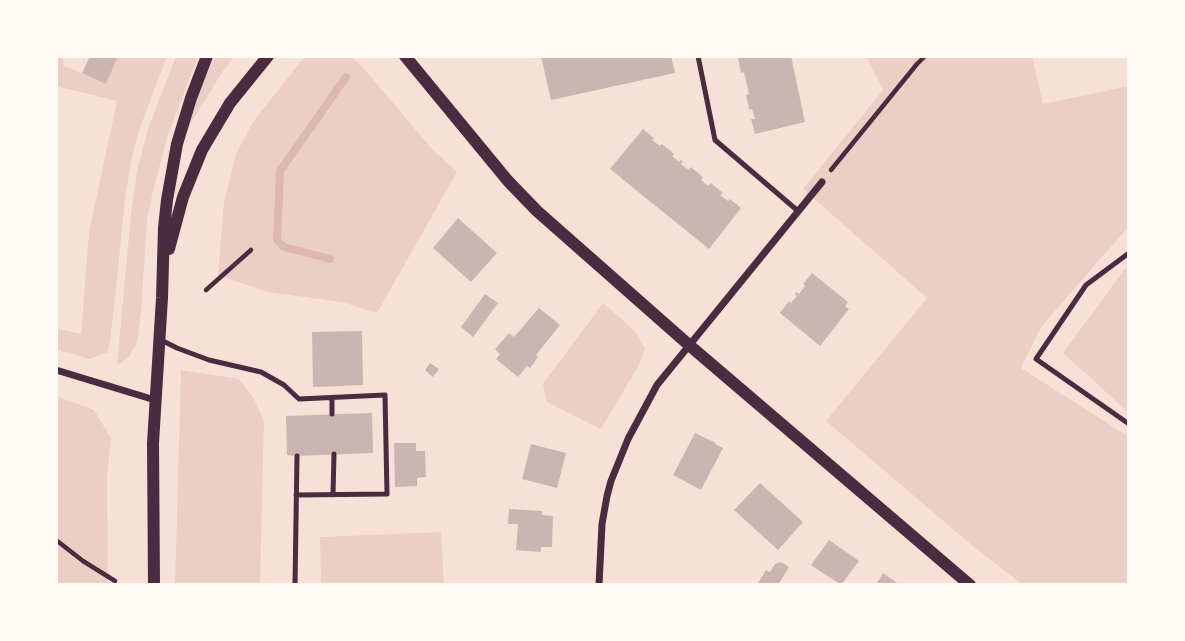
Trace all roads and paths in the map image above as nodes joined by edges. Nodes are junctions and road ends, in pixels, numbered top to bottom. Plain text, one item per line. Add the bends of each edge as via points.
1 (207, 56) edge
2 (268, 56) edge
3 (698, 56) edge
4 (925, 56) edge
5 (405, 57) edge
6 (822, 182) joint
7 (798, 211) junction
8 (251, 250) dead end
9 (1129, 253) edge
10 (206, 290) dead end
11 (162, 298) junction
12 (159, 339) junction
13 (689, 345) junction
14 (56, 370) edge
15 (331, 398) junction
16 (155, 400) junction
17 (332, 414) dead end
18 (1129, 424) edge
19 (334, 454) dead end
20 (298, 456) dead end
21 (296, 495) junction
22 (333, 495) junction
23 (56, 540) edge
24 (115, 581) dead end
25 (154, 585) edge
26 (295, 585) edge
27 (599, 585) edge
28 (970, 585) edge

1 - 11 street via 183,120 172,170
2 - 11 street via 219,120 188,181 173,232
3 - 7 lane via 715,140
4 - 6 path
5 - 13 street via 526,200
6 - 7 street
7 - 13 street
8 - 10 path
9 - 18 lane via 1086,285 1036,359
11 - 12 street
12 - 15 lane via 209,360 261,372 299,399
12 - 16 street
13 - 27 street via 657,385 621,454 604,512
13 - 28 street
14 - 16 street
15 - 17 lane
15 - 22 lane via 385,396 387,494
16 - 25 street
19 - 22 lane
20 - 21 lane
21 - 22 lane
21 - 26 lane
23 - 24 path

